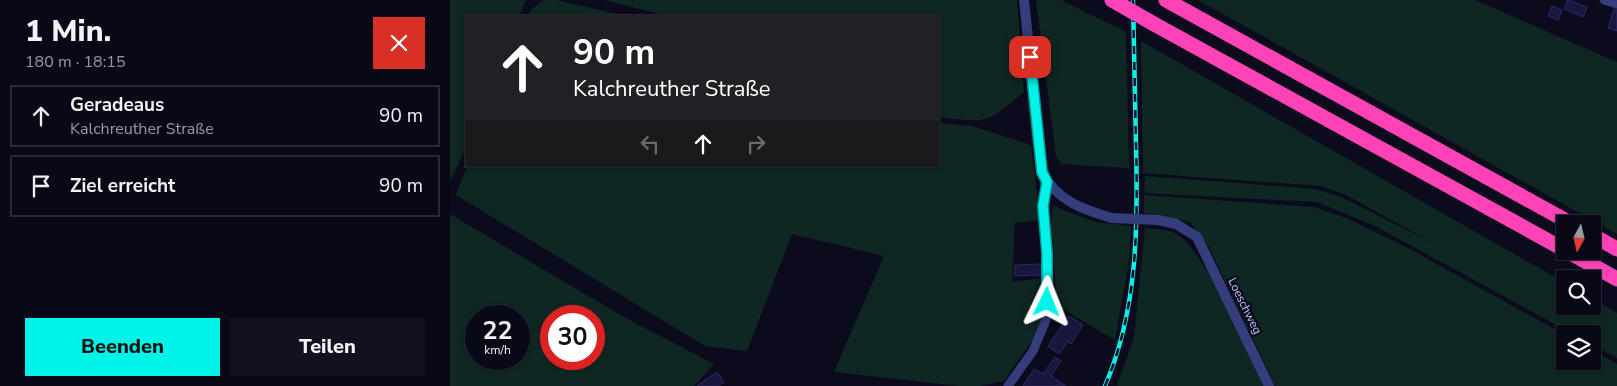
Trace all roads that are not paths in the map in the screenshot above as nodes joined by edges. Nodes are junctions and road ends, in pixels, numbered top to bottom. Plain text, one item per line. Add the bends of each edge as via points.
1 (1024, 0) edge
2 (1112, 0) edge
3 (1166, 0) edge
4 (1604, 0) edge
5 (1617, 4) edge
6 (1047, 182) junction
7 (1556, 215) edge
8 (1601, 240) edge
9 (1556, 245) edge
10 (1617, 248) edge
11 (1582, 260) edge
12 (1617, 279) edge
13 (1008, 386) edge
14 (1269, 386) edge

1 - 6 street via 1042,172
2 - 9 highway, bridge
3 - 7 highway
4 - 5 street
6 - 13 street via 1043,206 1049,283 1046,320 1033,350
6 - 14 street, Loeschweg, bridge via 1060,197 1076,207 1112,218 1176,224 1197,237
8 - 10 highway
11 - 12 highway

